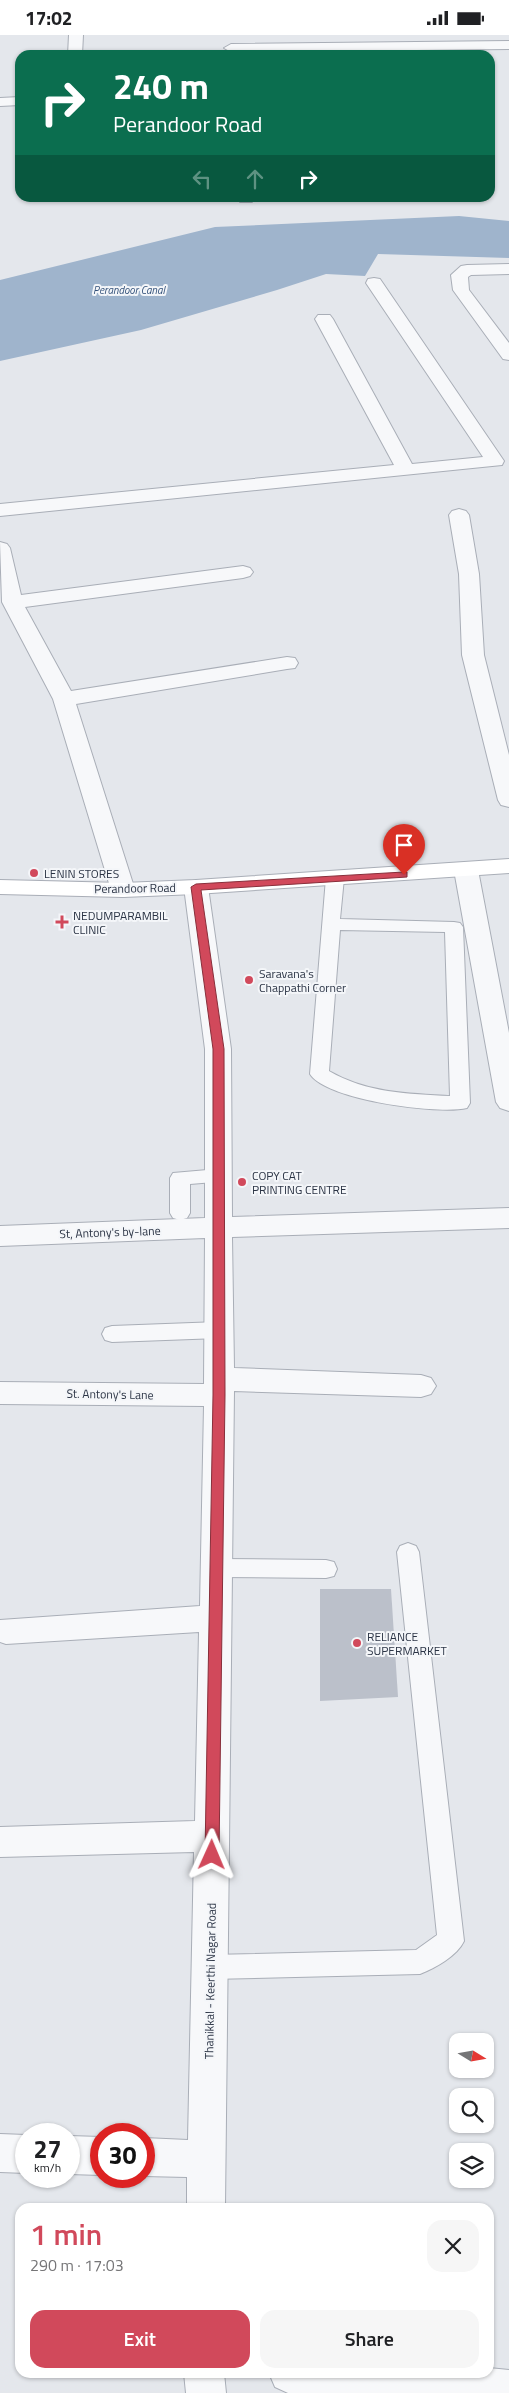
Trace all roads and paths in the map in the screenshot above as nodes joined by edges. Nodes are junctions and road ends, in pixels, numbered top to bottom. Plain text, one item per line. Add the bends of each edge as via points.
1 (76, 35) edge
2 (509, 45) edge
3 (230, 46) edge
4 (75, 50) edge
5 (15, 101) edge
6 (0, 102) edge
7 (509, 269) edge
8 (374, 283) dead end
9 (324, 319) dead end
10 (509, 355) edge
11 (502, 460) edge
12 (406, 470) junction
13 (0, 509) edge
14 (459, 515) dead end
15 (0, 548) edge
16 (243, 572) dead end
17 (12, 602) junction
18 (287, 663) dead end
19 (64, 699) junction
20 (509, 800) edge
21 (509, 866) edge
22 (466, 869) junction
23 (335, 879) junction
24 (0, 887) edge
25 (196, 887) junction
26 (124, 890) junction
27 (330, 924) junction
28 (509, 1102) edge
29 (219, 1176) junction
30 (180, 1213) dead end
31 (509, 1217) edge
32 (220, 1228) junction
33 (0, 1236) edge
34 (219, 1330) junction
35 (112, 1334) dead end
36 (219, 1387) junction
37 (420, 1387) dead end
38 (0, 1393) edge
39 (408, 1552) dead end
40 (216, 1568) junction
41 (326, 1569) dead end
42 (216, 1618) junction
43 (6, 1631) dead end
44 (212, 1836) junction
45 (0, 1842) edge
46 (210, 1967) junction
47 (0, 2153) edge
48 (15, 2154) edge
49 (155, 2157) edge
50 (206, 2159) junction
51 (206, 2203) edge
52 (204, 2378) edge
53 (354, 2378) edge
54 (509, 2390) edge
55 (206, 2393) edge

1 - 4 street
2 - 3 street
5 - 6 street
7 - 10 street via 467,270 459,275 461,290
8 - 11 street
9 - 12 street
11 - 12 street
12 - 13 street
14 - 20 street via 469,574 473,655
15 - 17 street
16 - 17 street
17 - 19 street
18 - 19 street
19 - 26 street
21 - 22 main road, Perandoor Road
22 - 23 main road, Perandoor Road
22 - 28 street
23 - 25 main road, Perandoor Road
23 - 27 lane
24 - 26 main road, Perandoor Road
25 - 26 main road, Perandoor Road
25 - 29 street, Thanikkal - Keerthi Nagar Road via 218,1049
27 - 27 lane via 319,1074 337,1086 384,1099 460,1103 454,927
29 - 30 lane via 180,1178
29 - 32 street, Thanikkal - Keerthi Nagar Road
31 - 32 street, St, Antony's by-lane
32 - 33 street, St, Antony's by-lane
32 - 34 street, Thanikkal - Keerthi Nagar Road
34 - 35 lane
34 - 36 street, Thanikkal - Keerthi Nagar Road
36 - 37 street, St. Antony's Lane
36 - 38 street, St. Antony's Lane
36 - 40 street, Thanikkal - Keerthi Nagar Road
39 - 46 lane via 451,1941 420,1962
40 - 41 lane
40 - 42 street, Thanikkal - Keerthi Nagar Road
42 - 43 street
42 - 44 street, Thanikkal - Keerthi Nagar Road
44 - 45 street
44 - 46 street, Thanikkal - Keerthi Nagar Road
46 - 50 street, Thanikkal - Keerthi Nagar Road
47 - 48 street
49 - 50 street
50 - 51 street, Thanikkal - Keerthi Nagar Road
52 - 55 street
53 - 54 street

